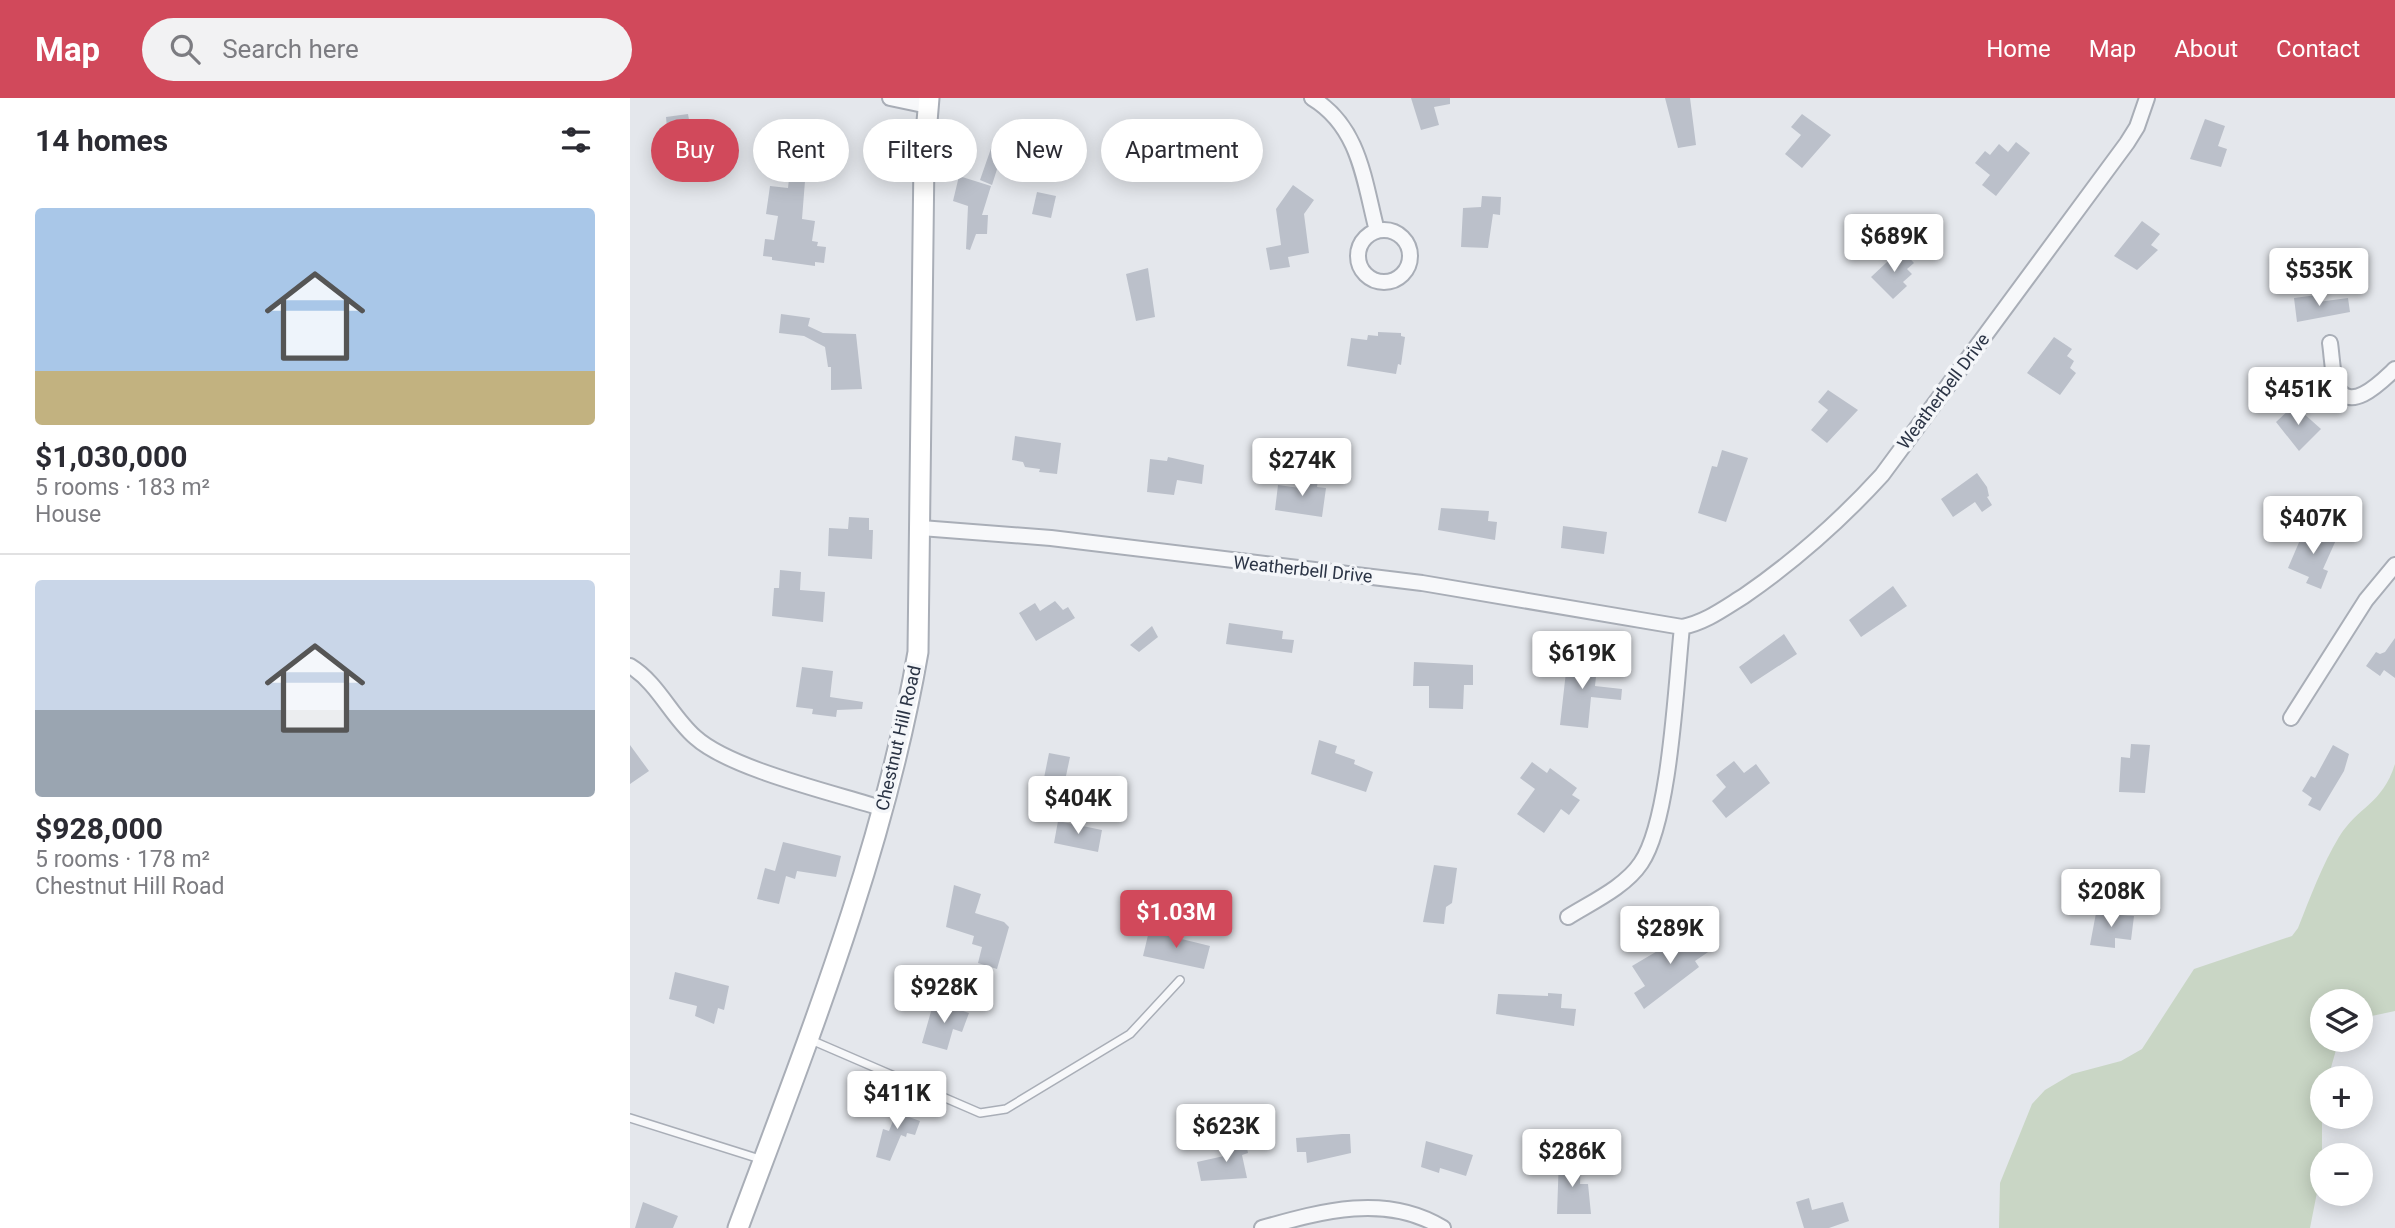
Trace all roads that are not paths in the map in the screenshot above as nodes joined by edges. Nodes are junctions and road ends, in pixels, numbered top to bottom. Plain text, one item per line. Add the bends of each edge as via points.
1 (890, 98) edge
2 (1312, 98) edge
3 (2147, 98) edge
4 (928, 102) edge
5 (1377, 231) dead end
6 (2330, 343) dead end
7 (2395, 369) edge
8 (921, 528) junction
9 (2395, 565) edge
10 (1682, 627) junction
11 (630, 666) edge
12 (2291, 718) dead end
13 (881, 808) junction
14 (1568, 917) dead end
15 (1180, 980) dead end
16 (807, 1038) junction
17 (630, 1118) edge
18 (764, 1160) junction
19 (738, 1228) edge
20 (1262, 1228) edge
21 (1443, 1228) edge

1 - 4 street
2 - 5 street via 1338,119 1352,139
3 - 10 street, Weatherbell Drive via 2127,143 1882,475 1786,567 1701,624
4 - 8 main road, Chestnut Hill Road
6 - 7 street via 2338,387 2344,395 2365,394
8 - 10 street, Weatherbell Drive via 1051,538 1422,583
8 - 13 main road, Chestnut Hill Road via 918,652
9 - 12 street via 2366,600
10 - 14 street via 1665,779 1652,845 1625,880
11 - 13 street via 642,674 695,738 729,759
13 - 16 main road, Chestnut Hill Road via 842,943
15 - 16 lane via 1130,1034 1006,1109 980,1113
16 - 18 main road, Chestnut Hill Road
17 - 18 lane
18 - 19 main road, Chestnut Hill Road
20 - 21 street via 1321,1211 1364,1207 1405,1211

